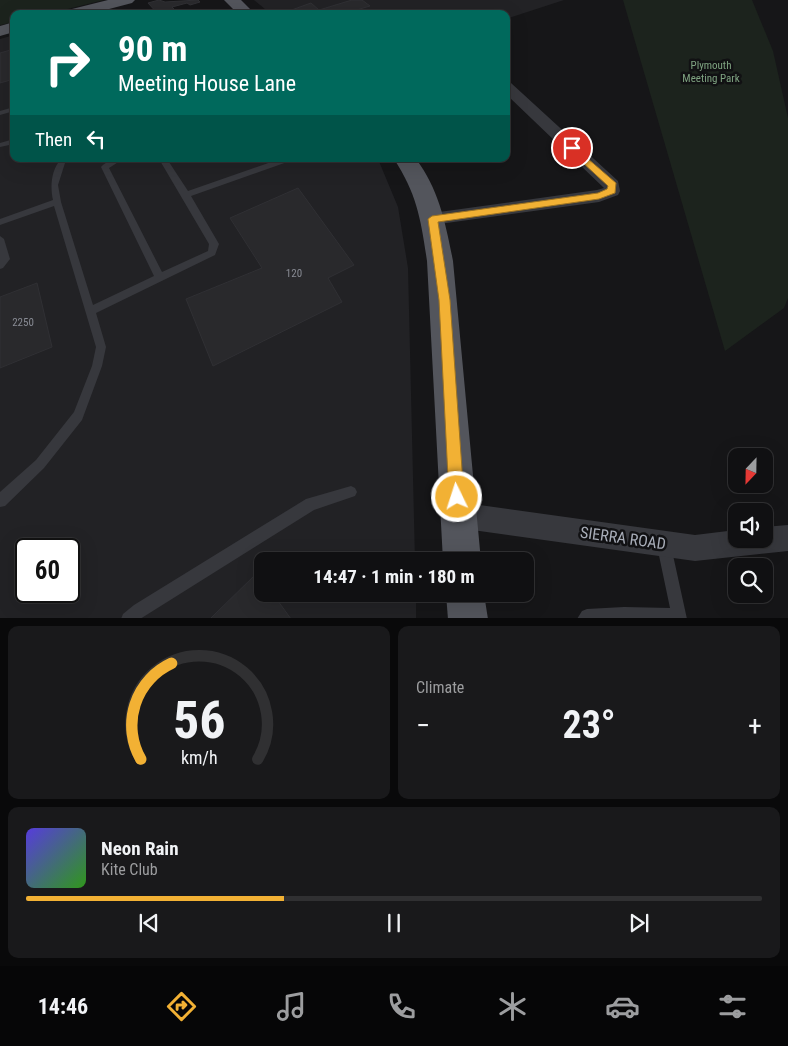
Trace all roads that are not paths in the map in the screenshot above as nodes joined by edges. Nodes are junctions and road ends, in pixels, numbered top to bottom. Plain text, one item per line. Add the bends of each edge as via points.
1 (127, 0) edge
2 (232, 0) edge
3 (86, 10) edge
4 (243, 10) edge
5 (510, 90) edge
6 (62, 162) edge
7 (114, 162) edge
8 (166, 162) edge
9 (279, 162) edge
10 (408, 162) edge
11 (186, 195) junction
12 (57, 202) junction
13 (432, 219) junction
14 (0, 222) edge
15 (0, 239) edge
16 (0, 265) edge
17 (160, 278) junction
18 (90, 311) junction
19 (351, 492) dead end
20 (0, 501) edge
21 (458, 515) junction
22 (788, 538) edge
23 (664, 544) junction
24 (461, 552) edge
25 (467, 602) edge
26 (680, 617) edge
27 (128, 618) edge
28 (468, 618) edge
29 (584, 618) edge

1 - 3 main road
2 - 4 main road
5 - 13 street via 612,186 612,190 599,196
6 - 12 lane via 54,185
7 - 17 lane via 105,168
8 - 11 lane
9 - 11 lane
10 - 13 main road via 424,192
11 - 17 lane via 214,244 212,253
12 - 14 lane
12 - 18 lane
13 - 21 main road via 444,300
15 - 16 lane via 5,259
17 - 18 lane
18 - 20 lane via 100,347 97,366 78,416 40,464
19 - 27 lane via 310,504
21 - 23 street, SIERRA ROAD
21 - 24 main road
22 - 23 street, SIERRA ROAD via 695,548
23 - 26 lane
25 - 28 main road
26 - 29 lane via 624,614

